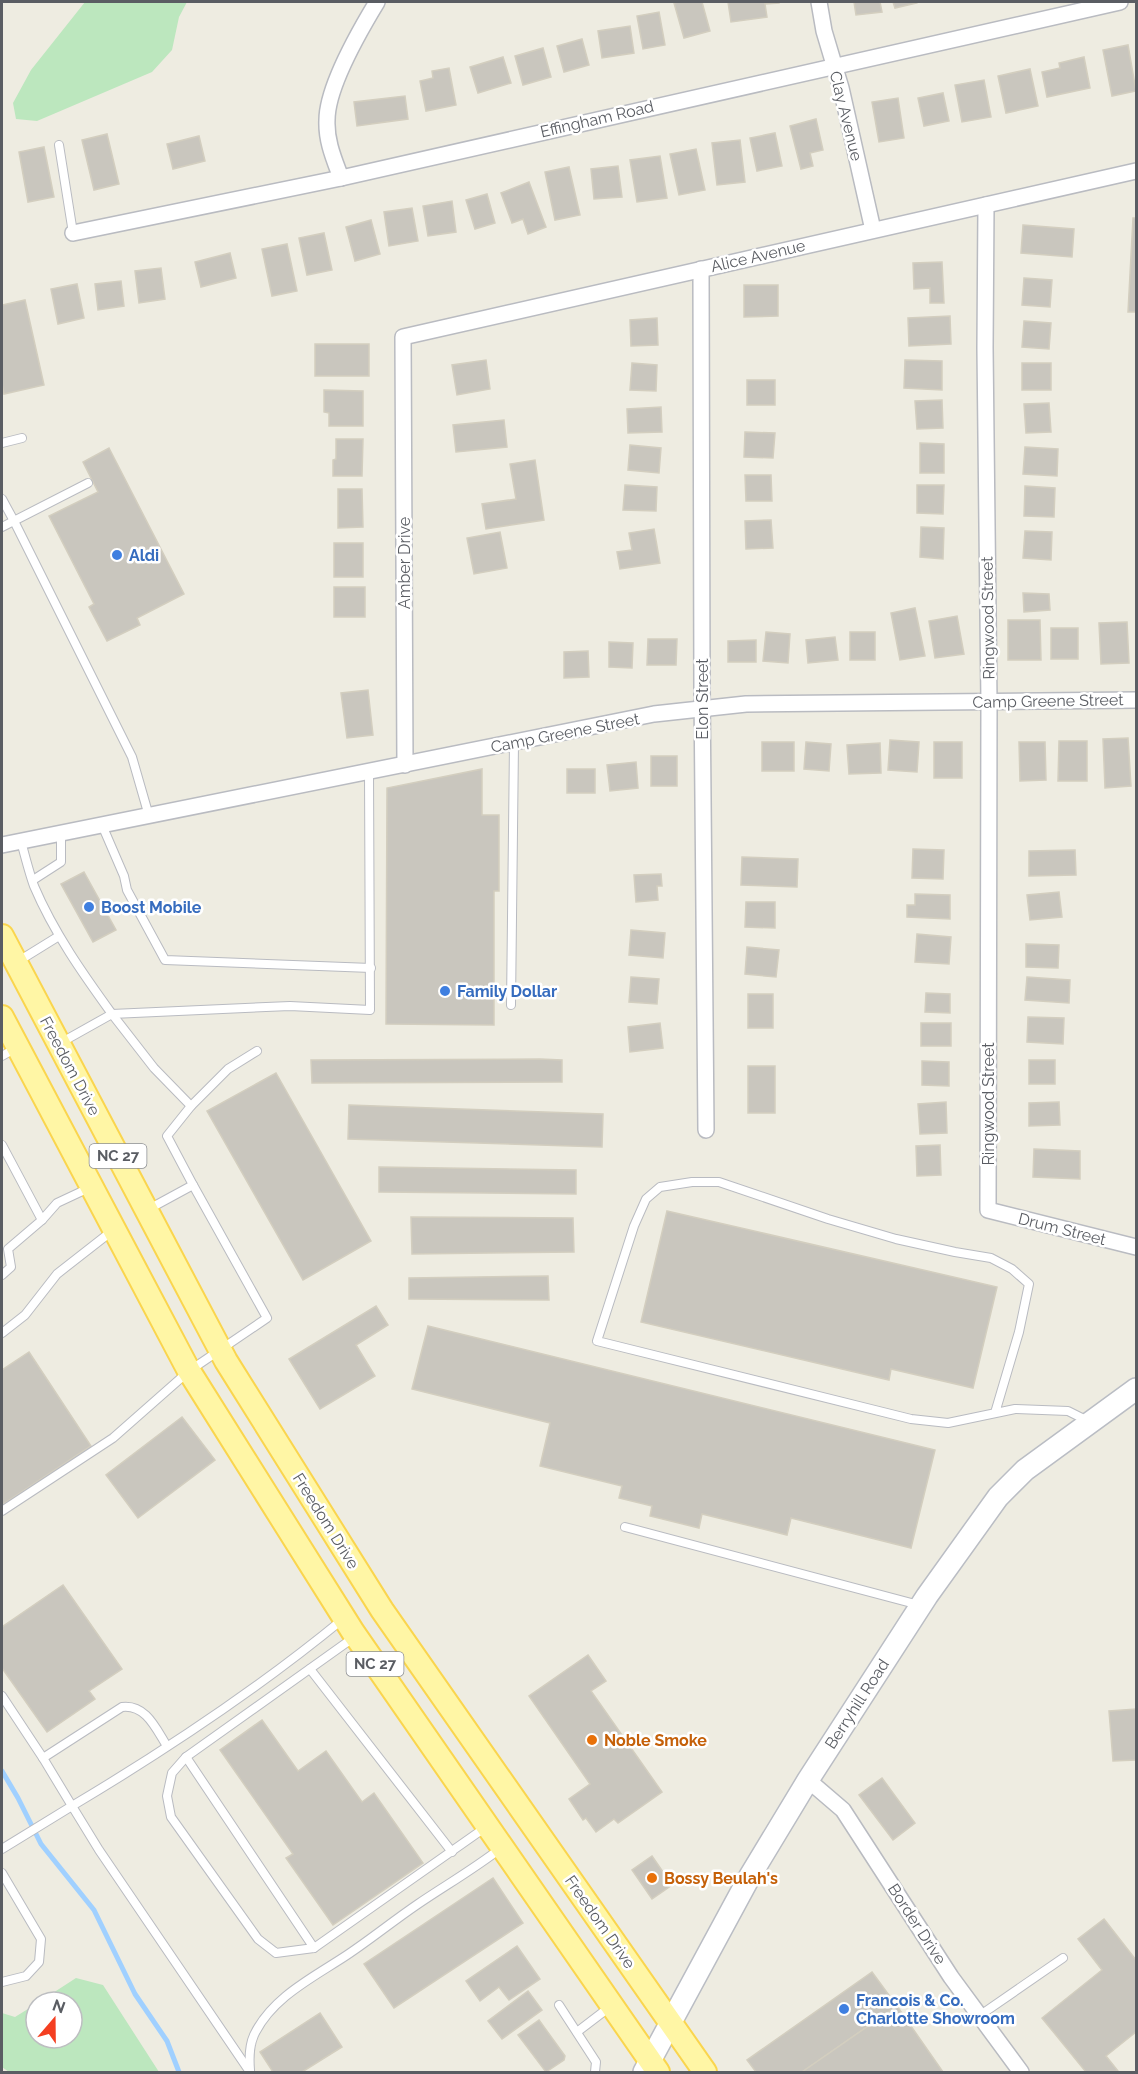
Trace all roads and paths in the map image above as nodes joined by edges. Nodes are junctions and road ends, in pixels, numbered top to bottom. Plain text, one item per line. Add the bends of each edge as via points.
1 (377, 2) edge
2 (819, 2) edge
3 (1120, 2) edge
4 (834, 66) junction
5 (59, 145) dead end
6 (1137, 171) edge
7 (341, 178) junction
8 (986, 205) junction
9 (873, 230) junction
10 (73, 233) joint
11 (701, 269) junction
12 (403, 360) joint
13 (22, 438) dead end
14 (2, 443) edge
15 (88, 483) dead end
16 (2, 499) edge
17 (14, 521) junction
18 (2, 527) edge
19 (1137, 700) edge
20 (989, 702) junction
21 (702, 708) junction
22 (514, 743) junction
23 (405, 765) junction
24 (369, 772) junction
25 (149, 816) junction
26 (102, 825) junction
27 (61, 833) junction
28 (21, 841) junction
29 (2, 845) edge
30 (33, 880) junction
31 (2, 936) edge
32 (59, 936) junction
33 (16, 963) junction
34 (370, 968) junction
35 (511, 1005) dead end
36 (112, 1014) junction
37 (2, 1017) edge
38 (59, 1044) junction
39 (257, 1051) dead end
40 (10, 1052) edge
41 (191, 1106) junction
42 (706, 1130) dead end
43 (2, 1145) edge
44 (193, 1185) junction
45 (91, 1187) junction
46 (146, 1210) junction
47 (988, 1210) joint
48 (42, 1220) junction
49 (114, 1230) junction
50 (1137, 1247) edge
51 (5, 1249) edge
52 (2, 1275) edge
53 (2, 1333) edge
54 (220, 1349) junction
55 (189, 1371) junction
56 (1137, 1389) edge
57 (995, 1413) junction
58 (1092, 1423) junction
59 (2, 1511) edge
60 (625, 1527) dead end
61 (920, 1606) junction
62 (350, 1627) junction
63 (310, 1669) junction
64 (2, 1696) edge
65 (167, 1746) junction
66 (186, 1757) junction
67 (43, 1758) junction
68 (808, 1780) junction
69 (72, 1806) junction
70 (488, 1826) junction
71 (502, 1847) junction
72 (2, 1849) edge
73 (452, 1852) junction
74 (2, 1873) edge
75 (314, 1948) junction
76 (1063, 1958) dead end
77 (2, 1982) edge
78 (559, 2005) dead end
79 (612, 2006) junction
80 (979, 2016) junction
81 (670, 2024) junction
82 (577, 2032) junction
83 (651, 2068) edge
84 (250, 2072) edge
85 (595, 2073) edge
86 (705, 2073) edge
87 (1021, 2073) edge

1 - 7 street via 345,61 329,105 330,149
2 - 4 street, Clay Avenue
3 - 4 street, Effingham Road
4 - 7 street, Effingham Road
4 - 9 street, Clay Avenue
5 - 10 lane
6 - 8 street, Alice Avenue
7 - 10 street, Effingham Road
8 - 9 street, Alice Avenue
8 - 20 street, Ringwood Street
9 - 11 street, Alice Avenue
11 - 12 street, Alice Avenue via 403,337
11 - 21 street, Elon Street
12 - 23 street, Amber Drive
13 - 14 lane
15 - 17 lane
16 - 17 lane
17 - 18 lane
17 - 25 lane via 132,757
19 - 20 street, Camp Greene Street
20 - 21 street, Camp Greene Street via 746,704
20 - 47 street, Ringwood Street
21 - 22 street, Camp Greene Street
21 - 42 street, Elon Street
22 - 23 street, Camp Greene Street
22 - 35 lane
23 - 24 street, Camp Greene Street
24 - 25 street, Camp Greene Street
24 - 34 lane
25 - 26 street, Camp Greene Street
26 - 27 street, Camp Greene Street
26 - 34 lane via 127,890 165,960
27 - 28 street, Camp Greene Street
27 - 30 lane via 61,862
28 - 29 street, Camp Greene Street
28 - 30 lane
30 - 32 lane
31 - 33 main road, Freedom Drive / NC 27
32 - 33 lane
32 - 36 lane
33 - 38 main road, Freedom Drive / NC 27
34 - 36 lane via 370,1010 290,1006
36 - 38 lane
36 - 41 lane via 154,1068
37 - 40 main road, NC 27
38 - 46 main road, Freedom Drive / NC 27
39 - 41 lane via 228,1069
40 - 45 main road, NC 27
41 - 44 lane via 167,1136
43 - 48 lane
44 - 46 lane
44 - 54 lane via 267,1318
45 - 48 lane via 57,1203
45 - 49 main road, NC 27
46 - 54 main road, Freedom Drive / NC 27
47 - 50 street, Drum Street
48 - 51 lane
49 - 53 lane via 57,1274 25,1315
49 - 55 main road, NC 27
51 - 52 lane via 11,1267
54 - 55 lane
54 - 81 main road, Freedom Drive / NC 27 via 382,1610
55 - 59 lane via 113,1438
55 - 62 main road, NC 27
56 - 58 street, Berryhill Road
57 - 57 lane via 948,1423 911,1419 597,1341 646,1199 660,1187 719,1182 896,1239 991,1258 1012,1269 1029,1284
57 - 58 lane via 1015,1409 1068,1411
58 - 61 street, Berryhill Road via 1040,1458 998,1497
60 - 61 lane
61 - 68 street, Berryhill Road
62 - 63 lane
62 - 65 lane
62 - 70 main road, NC 27
63 - 66 lane
63 - 73 lane
64 - 67 lane
65 - 67 lane via 146,1715 129,1706
65 - 69 lane
66 - 75 lane
66 - 75 lane via 172,1773 167,1796 171,1817 258,1939 276,1953
67 - 69 lane
68 - 80 street, Border Drive via 843,1810
68 - 81 street, Berryhill Road via 750,1876
69 - 72 lane
69 - 84 lane
70 - 71 main road, NC 27
70 - 73 lane
71 - 79 main road, NC 27
71 - 84 lane via 299,1985 272,2010 254,2035 248,2054
73 - 75 lane
74 - 77 lane via 41,1939 39,1962 26,1976
76 - 80 lane
78 - 82 lane
79 - 82 lane
79 - 83 main road, NC 27
80 - 87 street, Border Drive
81 - 83 street, Berryhill Road
81 - 86 main road, Freedom Drive / NC 27
82 - 85 lane via 596,2062

